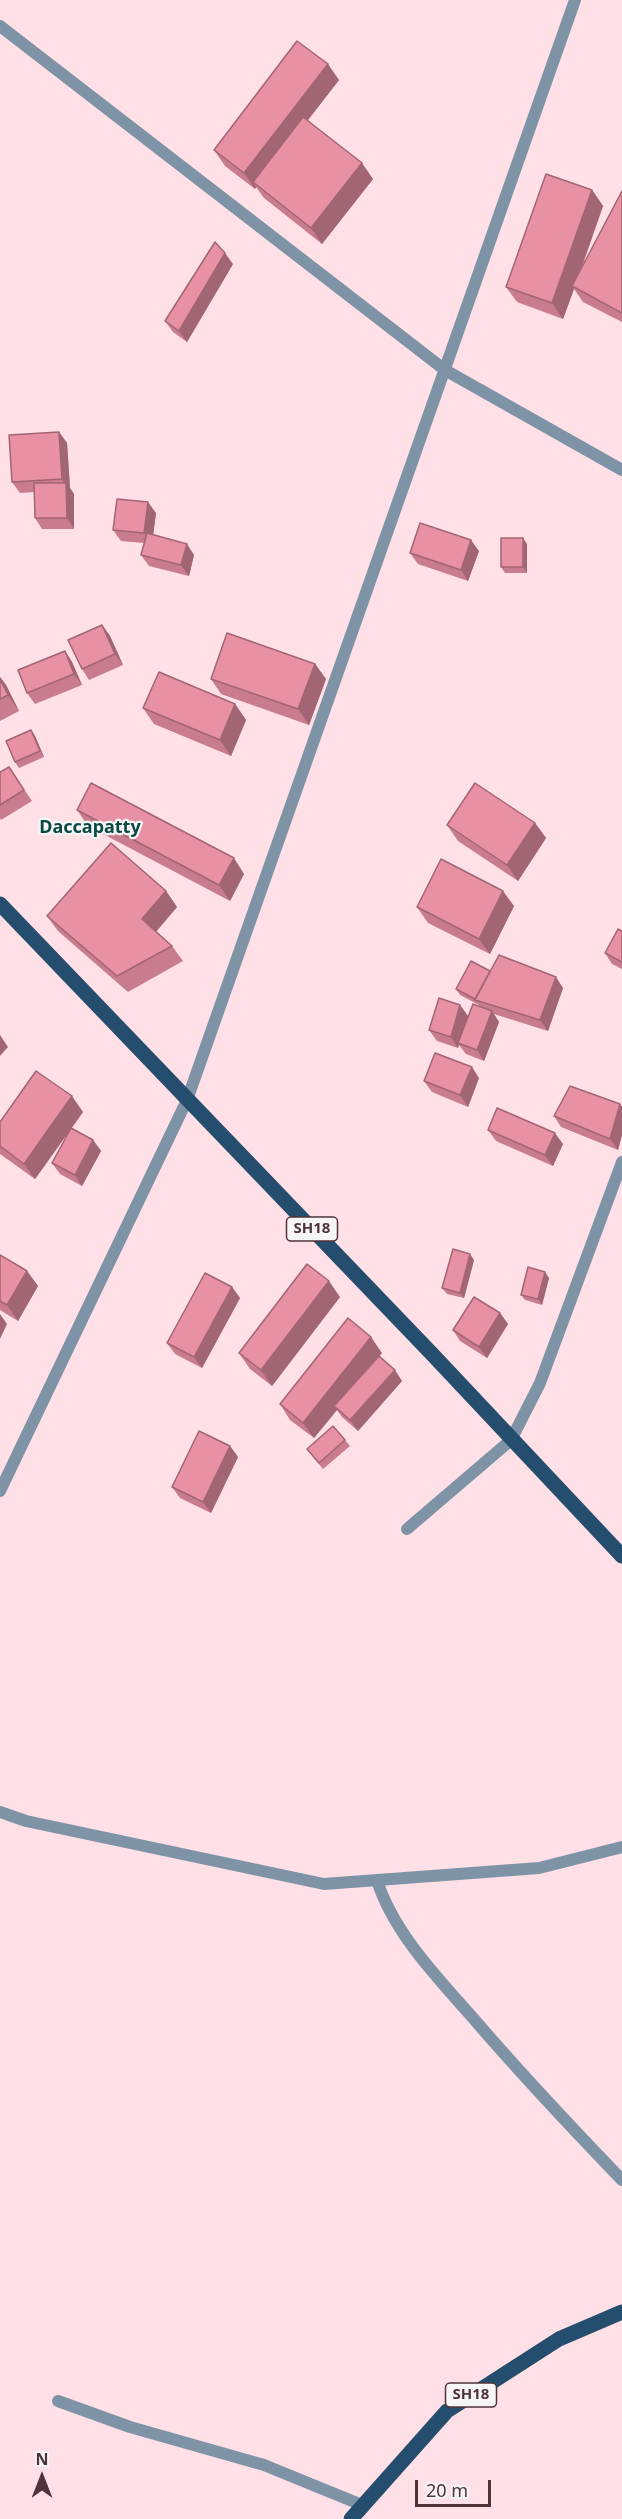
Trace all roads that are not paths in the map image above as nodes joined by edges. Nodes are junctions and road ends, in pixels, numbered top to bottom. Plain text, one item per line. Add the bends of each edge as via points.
1 (575, 0) edge
2 (0, 26) edge
3 (445, 370) junction
4 (622, 470) edge
5 (0, 904) edge
6 (187, 1100) junction
7 (622, 1162) edge
8 (511, 1440) junction
9 (0, 1491) edge
10 (407, 1528) dead end
11 (622, 1557) edge
12 (0, 1812) edge
13 (622, 1847) edge
14 (377, 1880) junction
15 (622, 2180) edge
16 (622, 2312) edge
17 (58, 2401) dead end
18 (362, 2505) junction
19 (351, 2519) edge

1 - 3 street
2 - 3 street
3 - 4 street
3 - 6 street
5 - 6 main road, SH18
6 - 8 main road, SH18
6 - 9 street
7 - 8 street via 540,1383
8 - 10 street
8 - 11 main road, SH18
12 - 14 street via 26,1821 324,1884
13 - 14 street via 539,1868
14 - 15 street via 384,1904 435,1976 538,2094
16 - 18 main road, SH18 via 559,2339 447,2411
17 - 18 street via 130,2427 264,2464
18 - 19 main road, SH18

